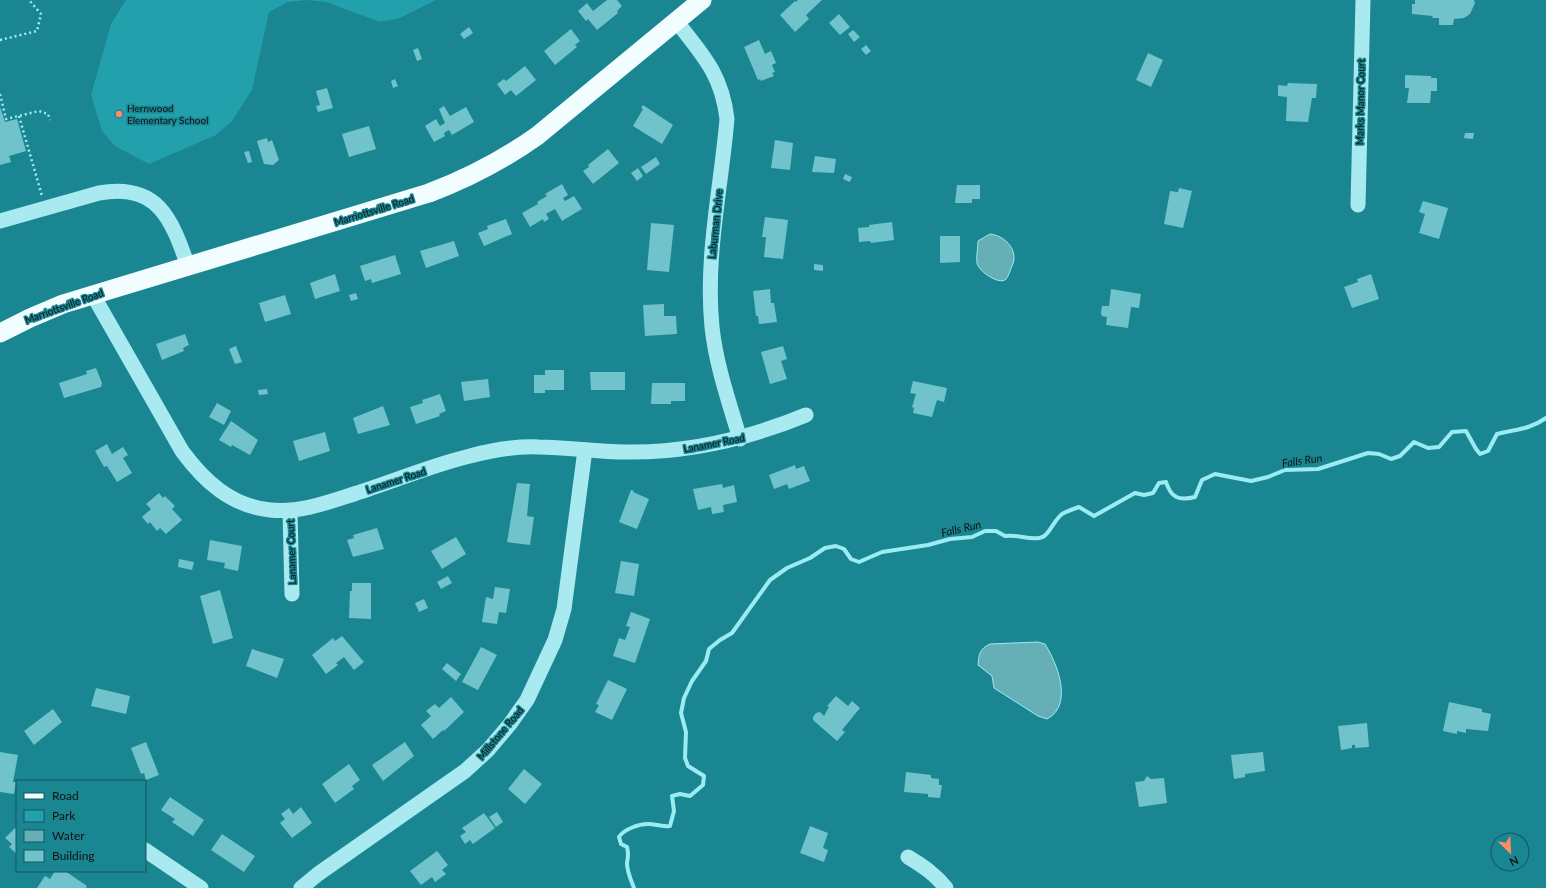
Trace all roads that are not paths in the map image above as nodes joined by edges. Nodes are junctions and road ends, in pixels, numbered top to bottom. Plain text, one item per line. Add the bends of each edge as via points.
1 (702, 0) edge
2 (1363, 0) edge
3 (676, 21) junction
4 (1358, 205) dead end
5 (0, 221) edge
6 (188, 266) junction
7 (93, 295) junction
8 (0, 333) edge
9 (806, 415) dead end
10 (740, 439) junction
11 (585, 450) junction
12 (290, 511) junction
13 (292, 594) dead end
14 (146, 851) edge
15 (908, 857) dead end
16 (201, 888) edge
17 (301, 888) edge
18 (946, 888) edge

1 - 3 main road, Marriottsville Road
2 - 4 street, Marks Manor Court
3 - 6 main road, Marriottsville Road via 543,132 482,171 429,193
3 - 10 street, Laburman Drive via 707,60 725,98 727,119 712,244 710,299 712,328 719,363
5 - 6 street via 99,193 137,193 156,204 167,216
6 - 7 main road, Marriottsville Road
7 - 8 main road, Marriottsville Road via 45,311
7 - 12 street, Lanamer Road via 196,471 212,486 232,499 269,510
9 - 10 street, Lanamer Road
10 - 11 street, Lanamer Road via 669,451
11 - 12 street, Lanamer Road via 539,447 505,449 470,456 317,506
11 - 17 street, Millstone Road via 564,609 555,640 527,700 488,750 465,772
12 - 13 street, Lanamer Court
14 - 16 street
15 - 18 street via 929,870

